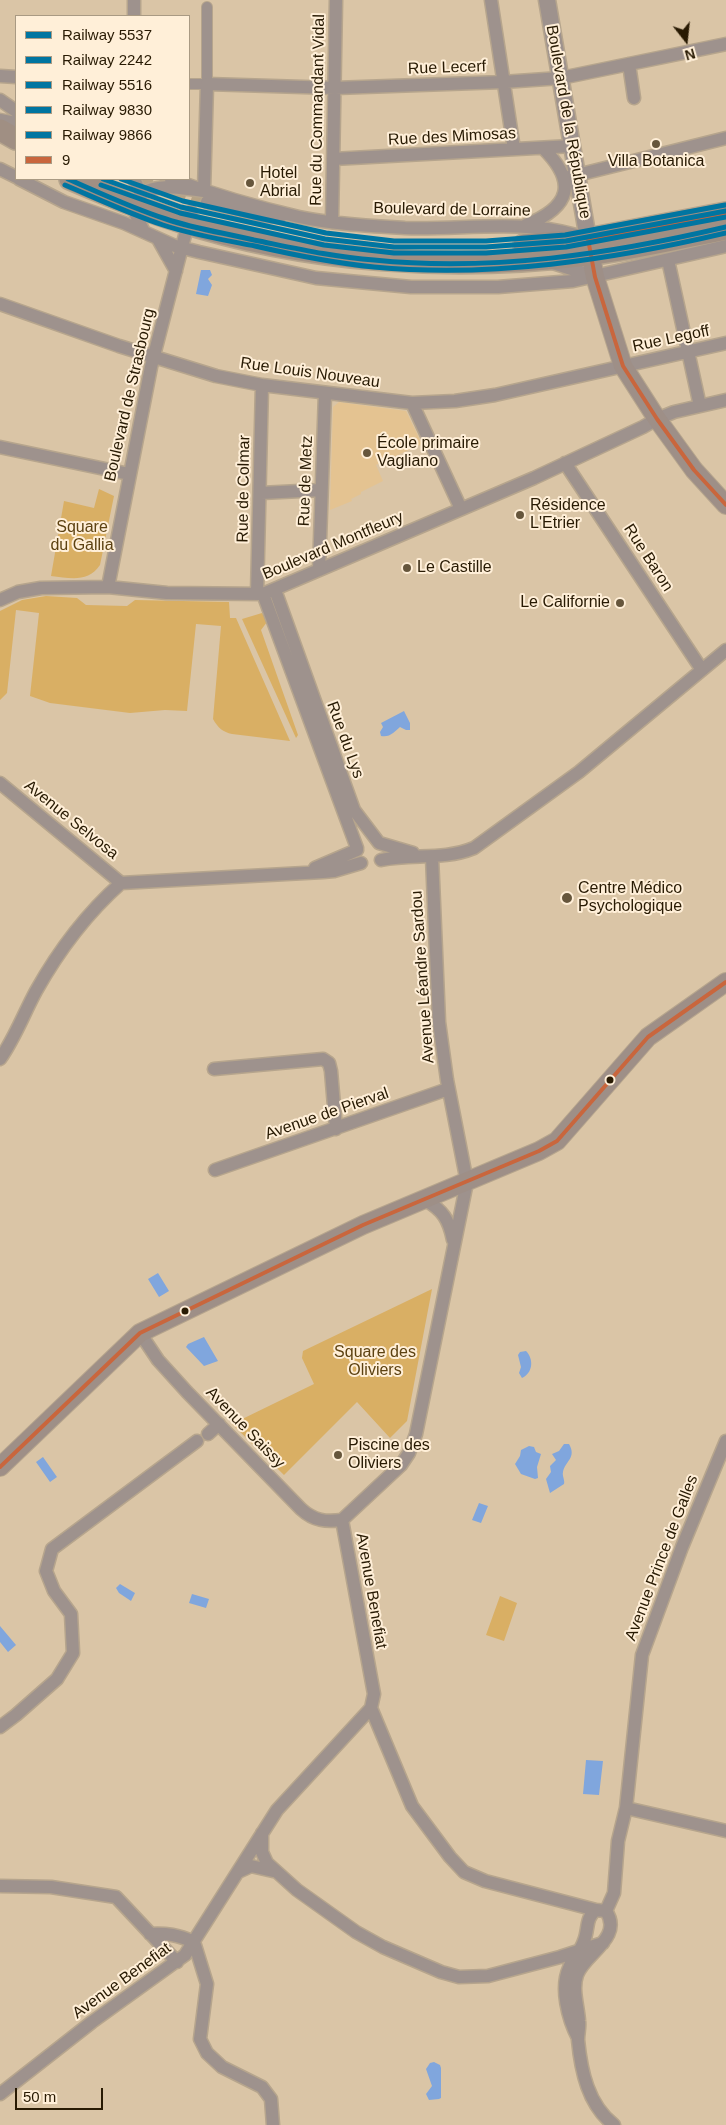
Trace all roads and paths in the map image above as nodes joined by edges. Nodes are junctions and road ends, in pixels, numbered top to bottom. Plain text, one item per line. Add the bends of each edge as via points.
1 (134, 0) edge
2 (336, 0) edge
3 (491, 0) edge
4 (547, 0) edge
5 (207, 7) dead end
6 (134, 15) edge
7 (726, 44) edge
8 (629, 64) junction
9 (0, 76) edge
10 (15, 77) edge
11 (561, 78) junction
12 (503, 82) junction
13 (190, 84) edge
14 (207, 84) junction
15 (335, 88) junction
16 (634, 98) dead end
17 (0, 100) edge
18 (0, 120) edge
19 (13, 124) edge
20 (726, 138) edge
21 (0, 142) edge
22 (572, 146) junction
23 (543, 148) junction
24 (514, 149) junction
25 (15, 151) edge
26 (333, 159) junction
27 (0, 169) edge
28 (15, 176) edge
29 (571, 177) junction
30 (22, 180) edge
31 (75, 180) edge
32 (104, 180) edge
33 (171, 180) edge
34 (137, 193) edge
35 (198, 207) junction
36 (726, 213) edge
37 (332, 221) junction
38 (526, 226) junction
39 (726, 229) edge
40 (144, 232) junction
41 (158, 239) junction
42 (726, 246) edge
43 (589, 247) junction
44 (182, 248) junction
45 (536, 259) junction
46 (668, 260) junction
47 (176, 271) junction
48 (594, 277) junction
49 (0, 304) edge
50 (726, 344) edge
51 (687, 352) junction
52 (153, 357) junction
53 (624, 366) junction
54 (262, 385) junction
55 (325, 393) junction
56 (726, 400) edge
57 (412, 403) junction
58 (700, 406) junction
59 (657, 418) junction
60 (0, 447) edge
61 (566, 463) junction
62 (129, 474) junction
63 (322, 490) junction
64 (261, 493) junction
65 (726, 505) edge
66 (461, 509) junction
67 (319, 570) junction
68 (108, 587) junction
69 (265, 593) junction
70 (0, 600) edge
71 (287, 643) junction
72 (726, 650) edge
73 (702, 670) junction
74 (0, 783) edge
75 (379, 844) junction
76 (357, 849) junction
77 (432, 857) junction
78 (380, 860) junction
79 (361, 863) junction
80 (301, 873) junction
81 (121, 883) junction
82 (726, 982) edge
83 (0, 1059) edge
84 (214, 1069) dead end
85 (448, 1088) junction
86 (336, 1129) junction
87 (215, 1170) dead end
88 (467, 1182) junction
89 (425, 1200) junction
90 (454, 1244) junction
91 (140, 1333) junction
92 (219, 1424) junction
93 (726, 1441) edge
94 (0, 1467) edge
95 (342, 1520) junction
96 (371, 1708) junction
97 (0, 1727) edge
98 (626, 1808) junction
99 (262, 1831) junction
100 (726, 1831) edge
101 (273, 1871) junction
102 (238, 1872) junction
103 (0, 1886) edge
104 (601, 1910) junction
105 (150, 1934) junction
106 (194, 1942) junction
107 (603, 1943) junction
108 (579, 1951) junction
109 (181, 1958) junction
110 (551, 1960) junction
111 (566, 1975) junction
112 (578, 2038) junction
113 (2, 2089) edge
114 (273, 2125) edge
115 (614, 2125) edge

1 - 6 street
2 - 15 street, Rue du Commandant Vidal
3 - 12 street
4 - 11 street, Boulevard de la République
5 - 14 street
7 - 8 street, Rue Lecerf
8 - 11 street, Rue Lecerf
8 - 16 street
9 - 10 street
11 - 12 street, Rue Lecerf
11 - 22 street, Boulevard de la République
12 - 15 street, Rue Lecerf
12 - 24 street
13 - 14 street
14 - 15 street, Rue Lecerf
14 - 35 street, Boulevard de Strasbourg
15 - 26 street, Rue du Commandant Vidal
17 - 19 street
18 - 19 street
20 - 29 street
21 - 25 highway
22 - 23 street, Rue des Mimosas
22 - 29 street, Boulevard de la République
23 - 24 street, Rue des Mimosas
23 - 29 street
24 - 26 street, Rue des Mimosas
26 - 37 street, Rue du Commandant Vidal
27 - 28 street
29 - 38 street via 557,206
29 - 43 street, Boulevard de la République
30 - 40 street via 64,202
31 - 34 highway
32 - 34 highway
33 - 35 street
34 - 35 highway
34 - 35 street via 159,187
34 - 40 street via 137,220
35 - 37 street, Boulevard de Lorraine
35 - 41 street via 177,234
35 - 43 highway via 240,225 302,238 397,249
35 - 44 street, Boulevard de Strasbourg
35 - 45 highway via 293,249 426,262
36 - 43 highway
37 - 38 street, Boulevard de Lorraine via 444,229
38 - 43 street, Boulevard de Lorraine via 558,230
39 - 43 highway
40 - 41 street
41 - 44 street
41 - 47 street
42 - 46 street
43 - 45 highway
43 - 48 main road, Boulevard de la République
44 - 47 street, Boulevard de Strasbourg
44 - 48 street via 316,278 411,287 498,287
45 - 48 street
46 - 48 street
46 - 51 street
47 - 52 street, Boulevard de Strasbourg
48 - 53 main road, Boulevard de la République
49 - 52 street, Rue Louis Nouveau
50 - 51 street, Rue Legoff
51 - 53 street, Rue Legoff
51 - 58 street
52 - 54 street, Rue Louis Nouveau via 216,376
52 - 62 street, Boulevard de Strasbourg
53 - 57 street, Rue Louis Nouveau via 495,395
53 - 59 main road, Boulevard de la République
54 - 55 street, Rue Louis Nouveau
54 - 64 street, Rue de Colmar
55 - 57 street, Rue Louis Nouveau
55 - 63 street, Rue de Metz
56 - 58 street, Boulevard Montfleury
57 - 66 street
58 - 59 street, Boulevard Montfleury
59 - 61 street, Boulevard Montfleury
59 - 65 main road, Boulevard de la République via 694,470
60 - 62 street
61 - 66 street, Boulevard Montfleury
61 - 73 street, Rue Baron
62 - 68 street, Boulevard de Strasbourg
63 - 64 street
63 - 67 street, Rue de Metz
64 - 69 street, Rue de Colmar
66 - 67 street, Boulevard Montfleury
67 - 69 street, Boulevard Montfleury
68 - 69 street, Boulevard Montfleury via 167,593
68 - 70 street, Boulevard Montfleury via 28,590
69 - 71 street, Rue du Lys
71 - 75 street, Rue du Lys via 350,803
71 - 76 street, Rue du Lys
72 - 73 street
73 - 77 street via 579,772 474,848
74 - 81 street, Avenue Selvosa
75 - 76 street via 365,840
75 - 77 street
75 - 78 street via 383,851
76 - 79 street
76 - 80 street
77 - 78 street
77 - 85 street, Avenue Léandre Sardou via 439,1022
78 - 79 street via 374,865
79 - 80 street via 334,871
80 - 81 street
81 - 83 street via 88,914 73,934 37,990
82 - 88 main road via 648,1037 557,1142
84 - 86 street via 323,1059 329,1063 331,1071
85 - 86 street, Avenue de Pierval
85 - 88 street, Avenue Léandre Sardou
86 - 87 street, Avenue de Pierval
88 - 89 main road
88 - 90 street, Avenue Benefiat
89 - 90 street via 445,1215
89 - 91 main road via 363,1226
90 - 95 street, Avenue Benefiat via 416,1434 409,1453 401,1465
91 - 92 street, Avenue Saissy via 158,1360
91 - 94 main road
92 - 95 street, Avenue Saissy via 309,1516 327,1522
92 - 97 street via 52,1549 46,1572 54,1591 71,1614 73,1653 57,1679
93 - 98 street, Avenue Prince de Galles via 642,1655
95 - 96 street, Avenue Benefiat via 374,1694
96 - 99 street, Avenue Benefiat via 293,1791
96 - 104 street via 412,1806 464,1872 474,1878
98 - 100 street
98 - 104 street, Avenue Prince de Galles via 618,1841 614,1893
99 - 101 street via 263,1858
99 - 102 street, Avenue Benefiat
101 - 102 street via 251,1866
101 - 110 street via 356,1932 441,1972 474,1978
102 - 106 street, Avenue Benefiat
103 - 105 street via 116,1896
104 - 107 street via 611,1920
104 - 108 street, Avenue Prince de Galles via 588,1920 586,1936
105 - 106 street via 166,1933
105 - 109 street
106 - 109 street, Avenue Benefiat
106 - 114 street via 206,1984 200,2039 207,2053 222,2067 262,2087 271,2099
107 - 108 street
107 - 112 street via 584,1962 575,1981 580,2023
108 - 110 street
108 - 111 street, Avenue Prince de Galles
109 - 113 street, Avenue Benefiat
110 - 111 street via 559,1964
111 - 112 street via 570,2020
112 - 115 street via 588,2090 601,2113

